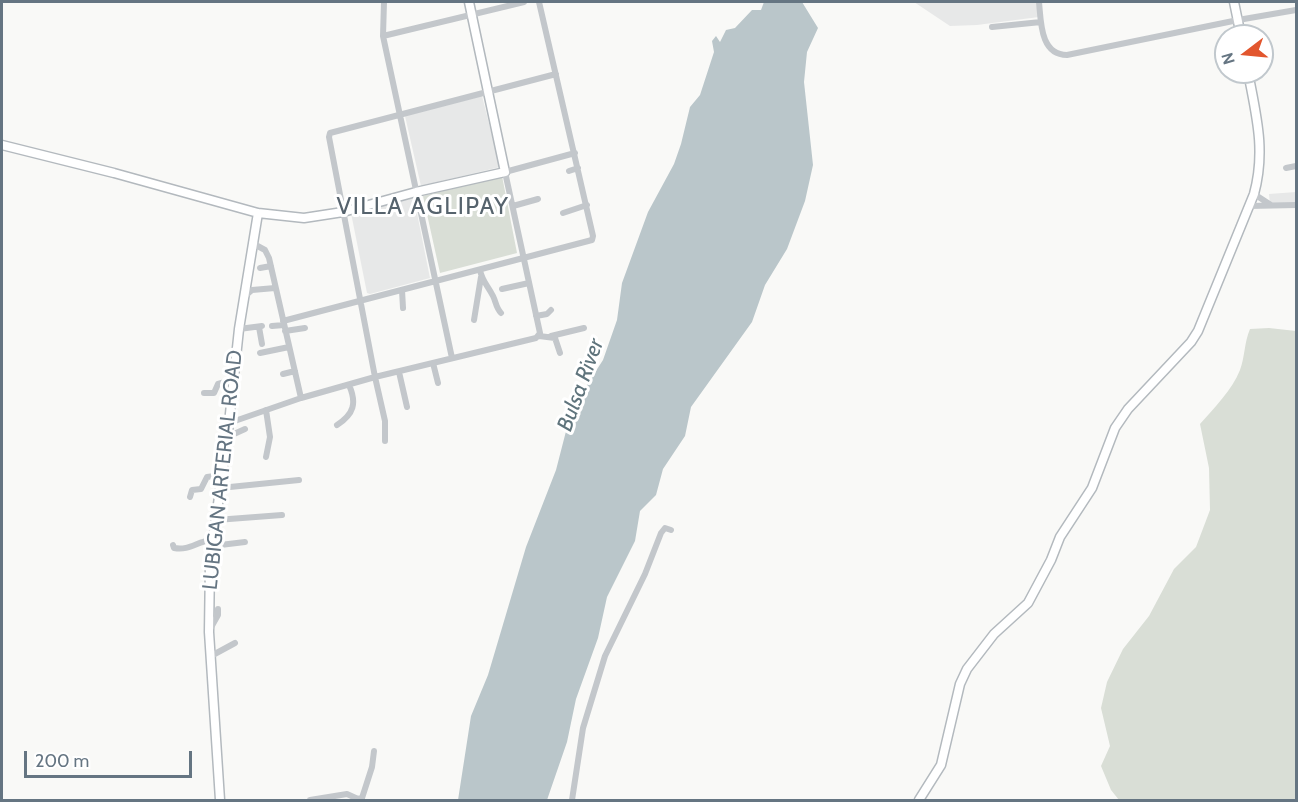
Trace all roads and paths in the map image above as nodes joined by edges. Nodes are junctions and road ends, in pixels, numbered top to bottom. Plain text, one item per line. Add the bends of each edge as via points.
1 (384, 2) edge
2 (469, 2) edge
3 (524, 2) edge
4 (539, 2) edge
5 (1039, 2) edge
6 (1234, 2) edge
7 (1296, 10) edge
8 (472, 16) junction
9 (1238, 20) junction
10 (1041, 22) junction
11 (1239, 24) edge
12 (992, 27) dead end
13 (383, 36) junction
14 (556, 74) junction
15 (1250, 84) edge
16 (489, 91) junction
17 (400, 114) junction
18 (2, 146) edge
19 (574, 153) junction
20 (1296, 166) edge
21 (578, 168) junction
22 (1287, 168) dead end
23 (569, 171) dead end
24 (505, 172) junction
25 (416, 192) junction
26 (1254, 194) junction
27 (538, 199) dead end
28 (587, 205) junction
29 (1271, 205) junction
30 (513, 206) junction
31 (1249, 206) junction
32 (1296, 206) edge
33 (344, 212) junction
34 (258, 213) junction
35 (563, 213) dead end
36 (252, 243) junction
37 (524, 258) junction
38 (271, 266) junction
39 (260, 268) dead end
40 (480, 273) junction
41 (435, 281) junction
42 (529, 284) junction
43 (275, 288) junction
44 (502, 289) dead end
45 (402, 290) junction
46 (244, 298) junction
47 (361, 300) junction
48 (403, 308) dead end
49 (551, 310) dead end
50 (501, 313) dead end
51 (536, 316) junction
52 (474, 320) dead end
53 (272, 326) dead end
54 (284, 326) junction
55 (584, 327) dead end
56 (239, 328) junction
57 (305, 328) dead end
58 (539, 336) junction
59 (551, 336) junction
60 (262, 344) dead end
61 (289, 347) junction
62 (260, 353) dead end
63 (560, 353) dead end
64 (452, 358) junction
65 (433, 363) junction
66 (295, 371) junction
67 (399, 372) junction
68 (283, 374) dead end
69 (375, 378) junction
70 (232, 380) junction
71 (438, 383) dead end
72 (349, 385) junction
73 (204, 393) dead end
74 (311, 395) junction
75 (301, 398) junction
76 (312, 404) dead end
77 (407, 407) dead end
78 (266, 410) junction
79 (337, 424) dead end
80 (228, 428) junction
81 (245, 429) dead end
82 (385, 441) dead end
83 (266, 457) dead end
84 (222, 475) junction
85 (299, 480) dead end
86 (220, 488) junction
87 (190, 497) dead end
88 (282, 515) dead end
89 (216, 520) junction
90 (671, 530) dead end
91 (245, 542) dead end
92 (212, 543) junction
93 (173, 545) dead end
94 (218, 609) dead end
95 (209, 632) junction
96 (235, 643) dead end
97 (211, 656) junction
98 (374, 751) dead end
99 (220, 801) edge
100 (310, 801) edge
101 (572, 801) edge
102 (919, 801) edge

1 - 13 street
2 - 8 main road
3 - 8 street
4 - 14 street
5 - 10 street
6 - 9 main road
7 - 9 street
8 - 13 street
8 - 16 main road
9 - 10 street via 1066,55 1052,51
9 - 11 main road
10 - 12 street
13 - 17 street
14 - 16 street
14 - 19 street
15 - 26 main road via 1260,135 1260,166
16 - 17 street
16 - 24 main road
17 - 25 street
17 - 33 street via 330,133
18 - 34 main road
19 - 21 street
19 - 24 street
20 - 22 street
21 - 23 street
21 - 28 street
24 - 25 main road
24 - 30 street
25 - 33 main road
25 - 41 street
26 - 29 street
26 - 31 main road
27 - 30 street
28 - 35 street
28 - 37 street via 592,240
29 - 31 street
29 - 32 street
30 - 37 street
31 - 102 main road via 1198,331 1115,428 1092,488 1060,537 1028,603 994,634 968,669 960,684 940,765
33 - 34 main road via 304,218
33 - 47 street
34 - 36 main road, LUBIGAN ARTERIAL ROAD
36 - 38 street via 265,250
36 - 46 main road, LUBIGAN ARTERIAL ROAD
37 - 40 street
37 - 42 street
38 - 39 street
38 - 43 street
40 - 41 street
40 - 50 street
40 - 52 street
41 - 45 street
41 - 64 street
42 - 44 street
42 - 51 street
43 - 46 street via 252,290
43 - 54 street
45 - 47 street
45 - 48 street
46 - 56 main road, LUBIGAN ARTERIAL ROAD
47 - 54 street
47 - 69 street
49 - 51 street
51 - 58 street
53 - 54 street
54 - 57 street
54 - 61 street
55 - 59 street
56 - 60 street via 260,326
56 - 70 main road, LUBIGAN ARTERIAL ROAD
58 - 59 street
58 - 64 street
59 - 63 street via 557,340
61 - 62 street
61 - 66 street
64 - 65 street
65 - 67 street
65 - 71 street
66 - 68 street
66 - 75 street
67 - 69 street
67 - 77 street
69 - 72 street
69 - 82 street via 385,421
70 - 73 street via 220,380 214,393
70 - 80 main road, LUBIGAN ARTERIAL ROAD
72 - 74 street
72 - 79 street via 352,411
74 - 75 street
74 - 76 street
75 - 78 street
78 - 80 street
78 - 83 street via 270,429
80 - 81 street via 234,434
80 - 84 main road, LUBIGAN ARTERIAL ROAD
84 - 86 main road, LUBIGAN ARTERIAL ROAD
84 - 87 street via 207,477 201,489 192,490
85 - 86 street
86 - 89 main road, LUBIGAN ARTERIAL ROAD
88 - 89 street
89 - 92 main road, LUBIGAN ARTERIAL ROAD
90 - 101 street via 665,528 661,532 605,656 583,728
91 - 92 street
92 - 93 street via 200,541 179,549
92 - 95 main road, LUBIGAN ARTERIAL ROAD
94 - 95 street
95 - 97 main road, LUBIGAN ARTERIAL ROAD
96 - 97 street
97 - 99 main road, LUBIGAN ARTERIAL ROAD
98 - 100 street via 362,798 347,794

